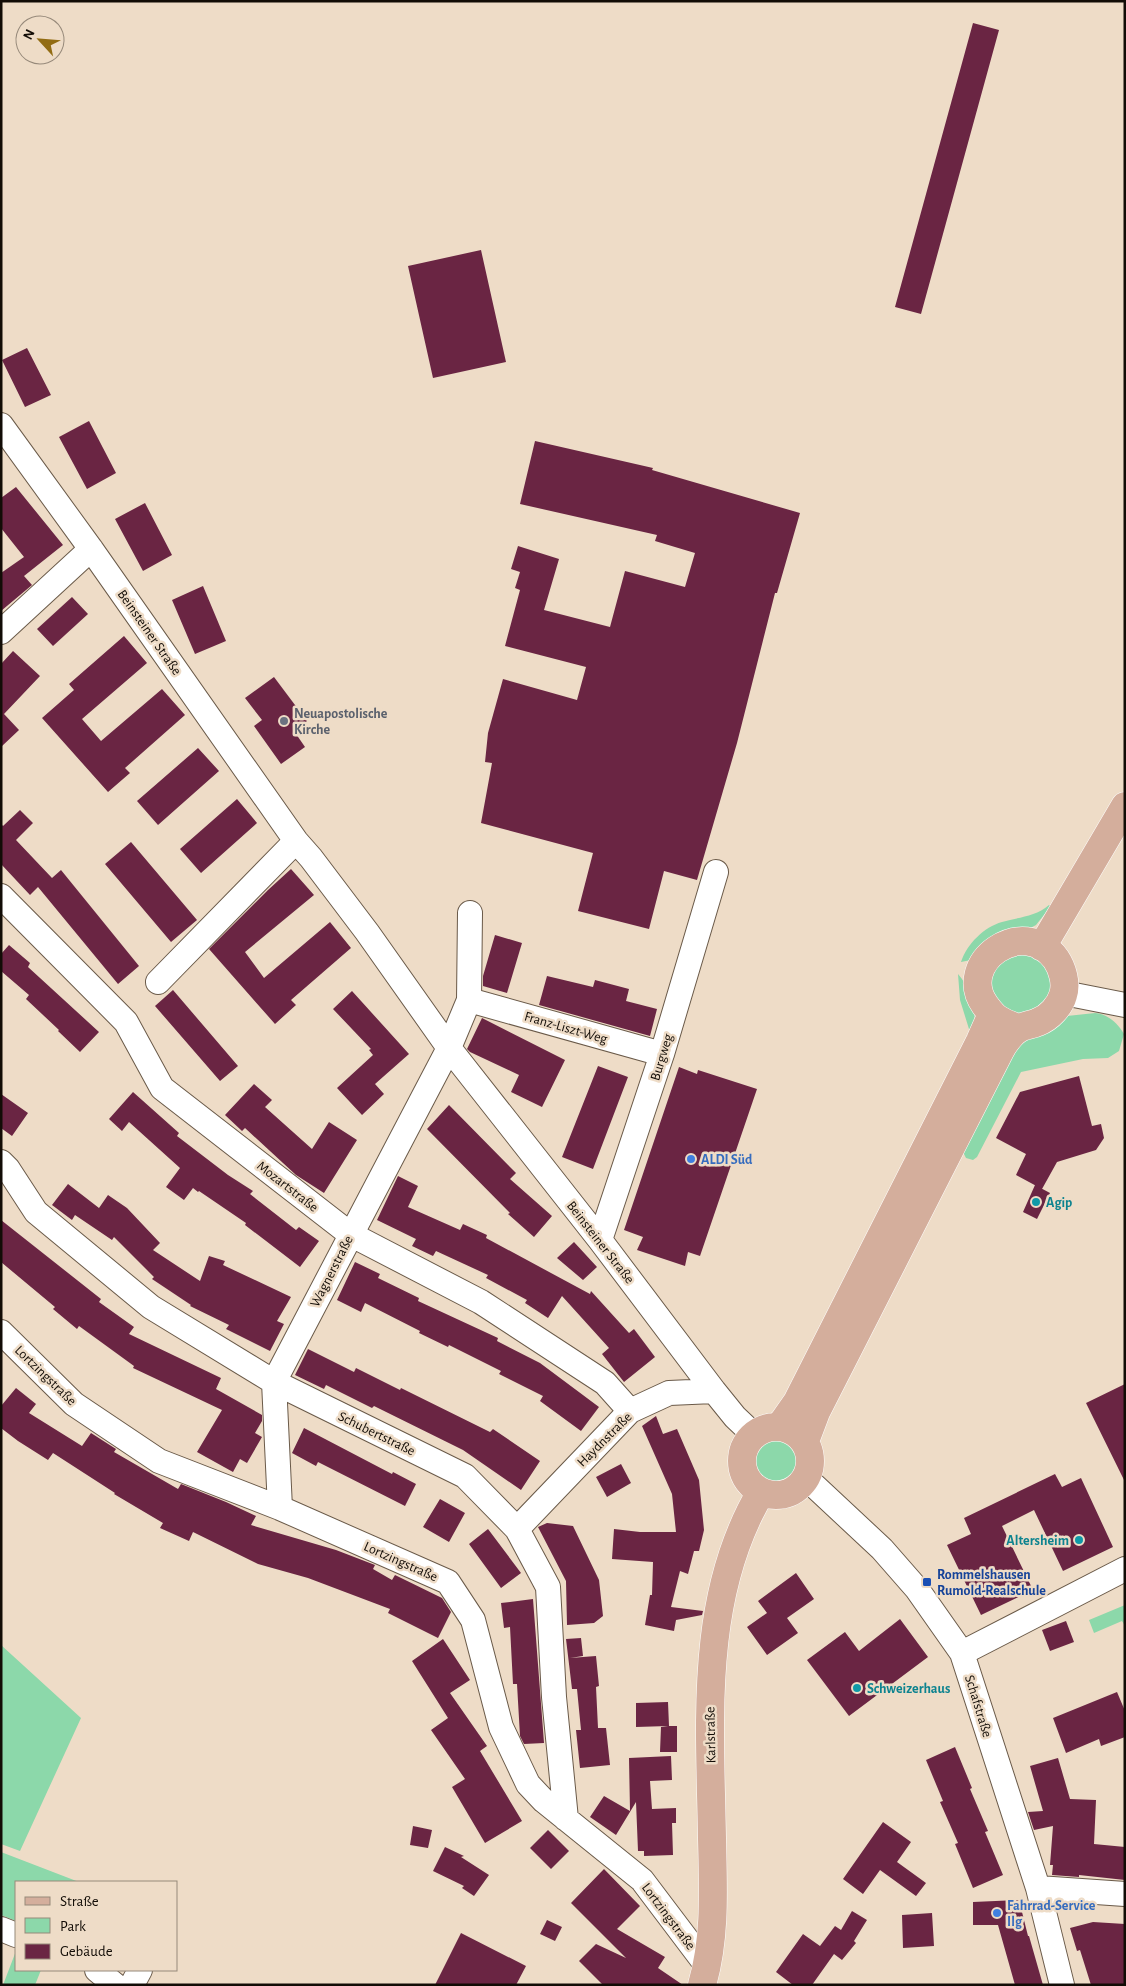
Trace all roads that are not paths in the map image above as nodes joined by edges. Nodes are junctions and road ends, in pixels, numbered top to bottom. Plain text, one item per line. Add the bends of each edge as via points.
1 (1, 425) edge
2 (91, 549) junction
3 (1, 632) edge
4 (1125, 806) edge
5 (296, 841) junction
6 (716, 872) dead end
7 (1, 896) edge
8 (470, 913) dead end
9 (1042, 947) junction
10 (158, 982) dead end
11 (1064, 994) junction
12 (469, 1000) junction
13 (1125, 1005) edge
14 (992, 1014) junction
15 (1019, 1028) junction
16 (449, 1048) junction
17 (662, 1054) junction
18 (1, 1162) edge
19 (350, 1234) junction
20 (600, 1240) junction
21 (1, 1332) edge
22 (274, 1382) junction
23 (714, 1391) junction
24 (630, 1411) junction
25 (765, 1431) junction
26 (805, 1441) junction
27 (806, 1478) junction
28 (761, 1492) junction
29 (280, 1508) junction
30 (517, 1529) junction
31 (1125, 1569) edge
32 (962, 1653) junction
33 (566, 1819) junction
34 (1038, 1888) junction
35 (1125, 1894) edge
36 (1, 1929) edge
37 (15, 1935) edge
38 (98, 1971) edge
39 (139, 1971) edge
40 (704, 1975) edge
41 (115, 1985) edge
42 (132, 1985) edge
43 (1062, 1985) edge

1 - 2 street, Beinsteiner Straße
2 - 3 street
2 - 5 street, Beinsteiner Straße
4 - 9 main road
5 - 10 street
5 - 16 street, Beinsteiner Straße via 367,932
6 - 17 street, Burgweg
7 - 19 street, Mozartstraße via 126,1022 162,1088
8 - 12 street
9 - 11 main road via 1051,952 1060,964
9 - 14 main road via 1027,941 1015,941 992,952 984,961 979,986 982,1000
11 - 13 street
11 - 15 main road via 1051,1014 1041,1022
12 - 16 street
12 - 17 street, Franz-Liszt-Weg
14 - 15 main road
14 - 25 main road via 796,1402 783,1422
15 - 26 main road via 1000,1050
16 - 19 street, Wagnerstraße
16 - 20 street, Beinsteiner Straße
17 - 20 street, Burgweg
18 - 22 street, Schubertstraße via 36,1212 150,1307
19 - 22 street, Wagnerstraße
19 - 24 street, Mozartstraße via 481,1302 605,1383
20 - 23 street, Beinsteiner Straße
21 - 29 street, Lortzingstraße via 74,1404 159,1461
22 - 29 street, Wagnerstraße
22 - 30 street, Schubertstraße via 464,1476
23 - 24 street, Haydnstraße via 669,1393
23 - 25 street, Beinsteiner Straße via 735,1417
24 - 30 street, Haydnstraße
25 - 26 main road via 785,1428
25 - 28 main road via 747,1444 742,1464 750,1483
26 - 27 main road via 810,1458
27 - 28 main road via 790,1492 779,1495
27 - 32 street, Schafstraße via 882,1549 917,1590
28 - 40 main road, Karlstraße via 730,1564 713,1641 709,1712 714,1910
29 - 33 street, Lortzingstraße via 448,1582 473,1620 501,1728 528,1784
30 - 33 street, Schubertstraße via 548,1588
31 - 32 street
32 - 34 street, Schafstraße
33 - 40 street, Lortzingstraße via 642,1880
34 - 35 street
34 - 43 street, Schafstraße
36 - 37 street
38 - 41 street
39 - 42 street

